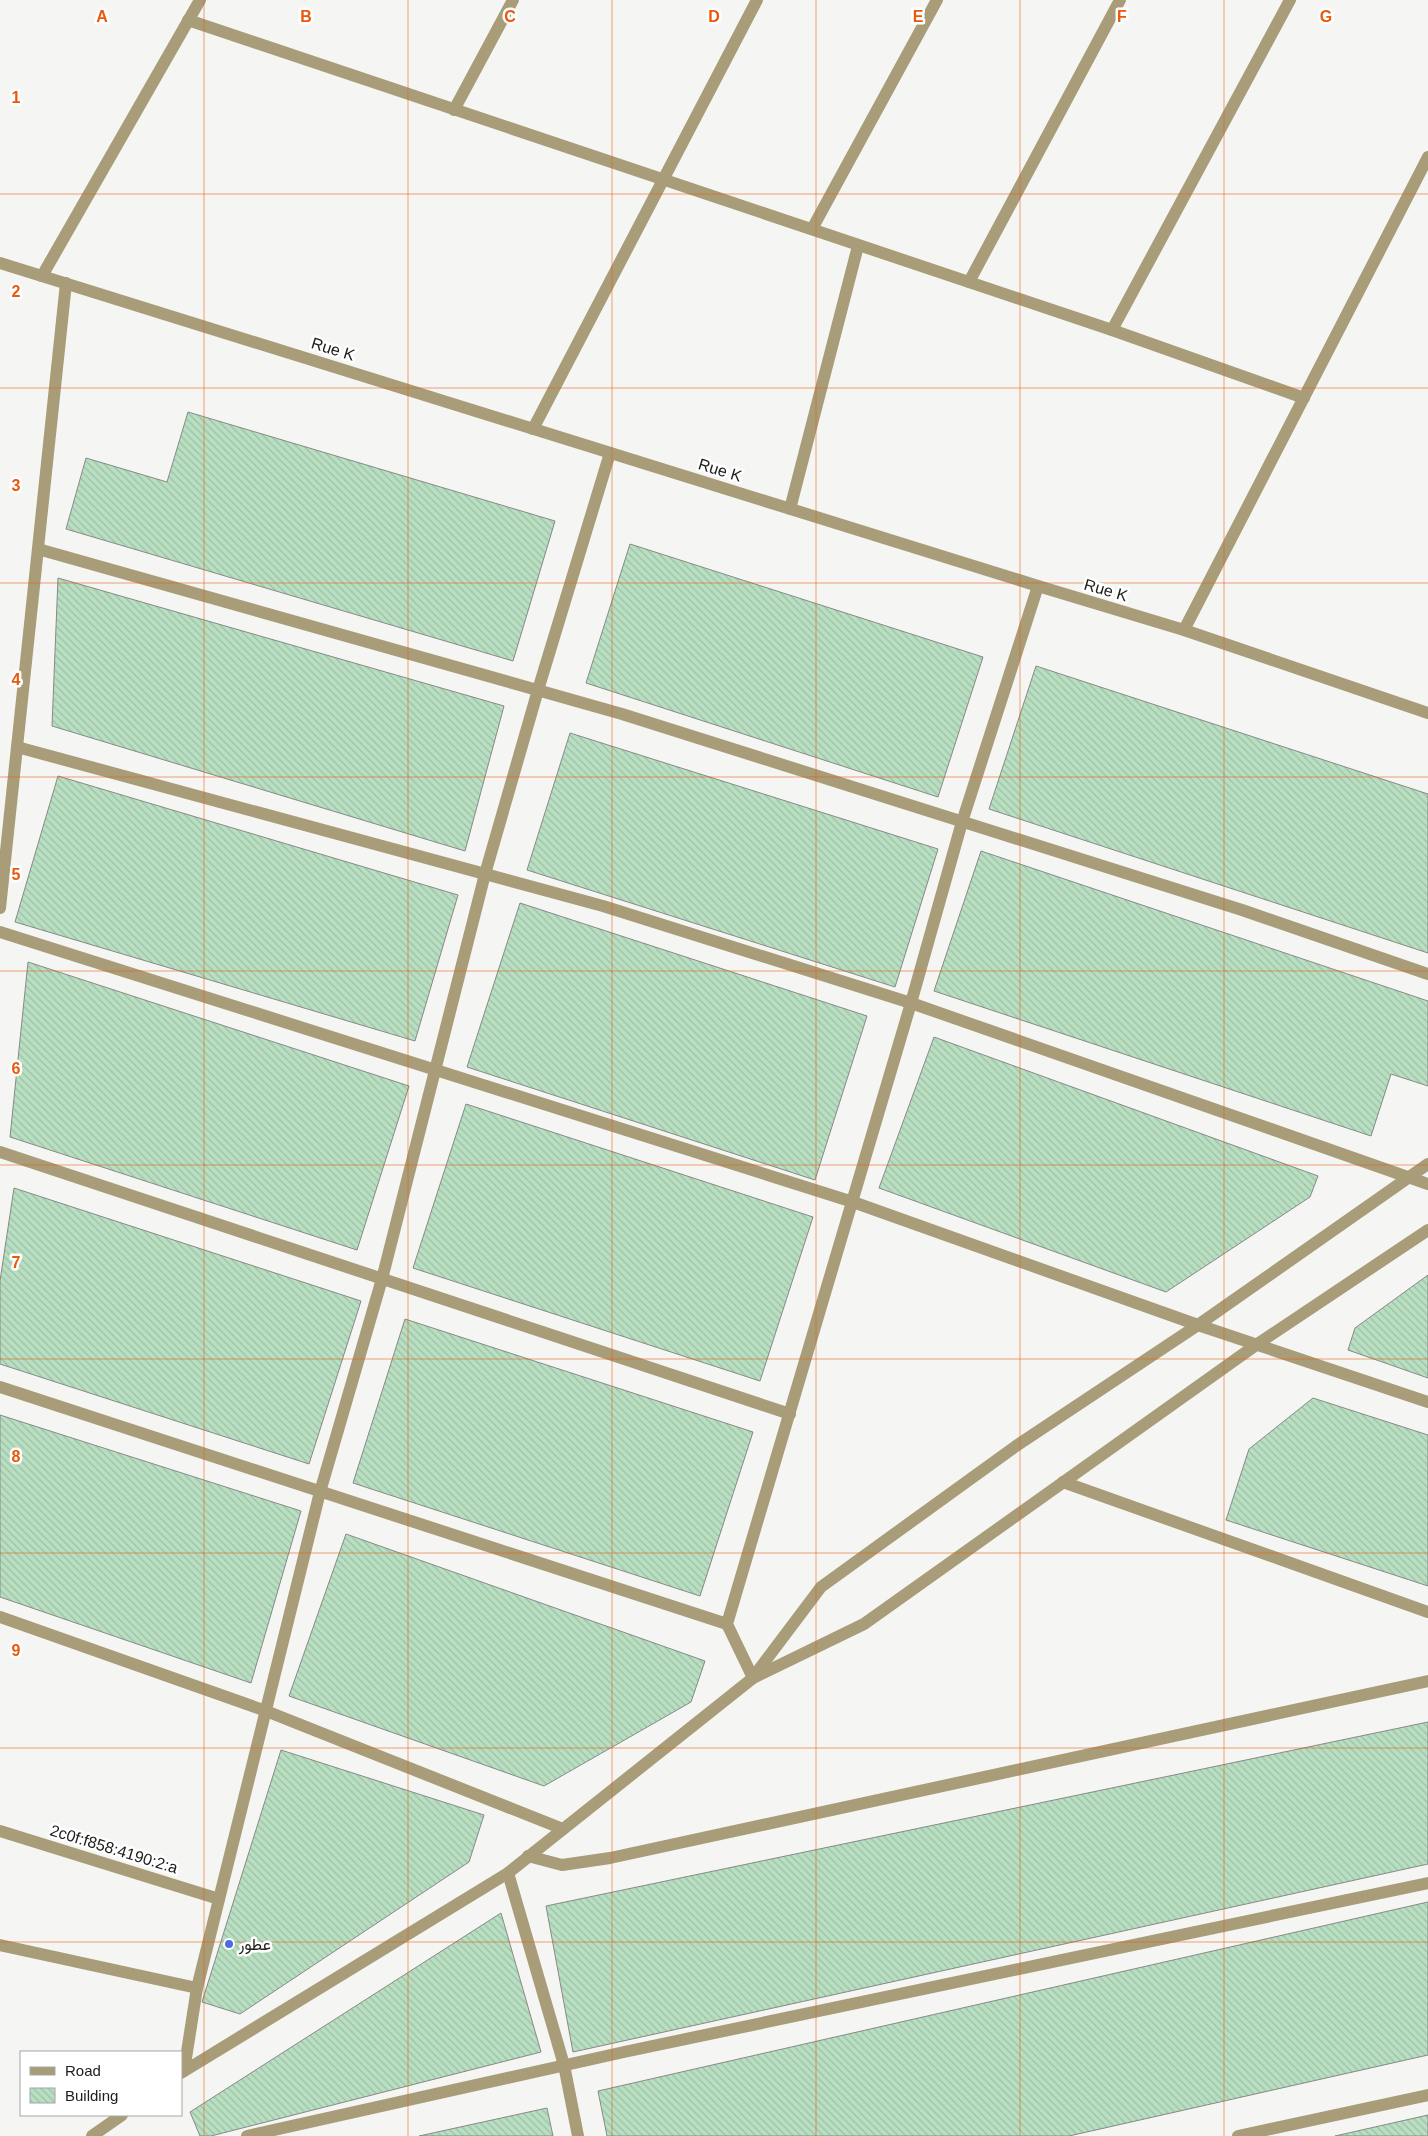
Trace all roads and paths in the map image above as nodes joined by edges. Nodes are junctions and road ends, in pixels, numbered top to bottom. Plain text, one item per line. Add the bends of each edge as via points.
1 (200, 0) edge
2 (513, 0) edge
3 (757, 0) edge
4 (937, 0) edge
5 (1120, 0) edge
6 (1290, 0) edge
7 (188, 20) junction
8 (454, 110) junction
9 (1428, 157) edge
10 (663, 180) junction
11 (812, 229) junction
12 (858, 246) junction
13 (0, 263) edge
14 (42, 276) junction
15 (66, 282) junction
16 (969, 282) junction
17 (1112, 330) junction
18 (1304, 398) junction
19 (533, 429) junction
20 (610, 452) junction
21 (790, 509) junction
22 (38, 550) junction
23 (1038, 586) junction
24 (1184, 630) junction
25 (538, 690) junction
26 (1428, 713) edge
27 (17, 747) junction
28 (962, 822) junction
29 (485, 874) junction
30 (0, 908) edge
31 (0, 932) edge
32 (1428, 974) edge
33 (912, 1003) junction
34 (437, 1070) junction
35 (0, 1152) edge
36 (1428, 1164) edge
37 (1408, 1177) junction
38 (1428, 1184) edge
39 (853, 1202) junction
40 (1428, 1230) edge
41 (382, 1279) junction
42 (1198, 1325) junction
43 (1256, 1345) junction
44 (0, 1387) edge
45 (1428, 1402) edge
46 (790, 1414) junction
47 (1063, 1482) junction
48 (320, 1492) junction
49 (1428, 1612) edge
50 (0, 1617) edge
51 (727, 1624) junction
52 (753, 1678) junction
53 (1428, 1682) edge
54 (266, 1711) junction
55 (564, 1829) junction
56 (0, 1831) edge
57 (528, 1856) junction
58 (508, 1873) junction
59 (1428, 1883) edge
60 (219, 1899) junction
61 (0, 1945) edge
62 (197, 1988) junction
63 (564, 2065) junction
64 (183, 2072) edge
65 (1428, 2095) edge
66 (121, 2116) edge
67 (92, 2136) edge
68 (247, 2136) edge
69 (578, 2136) edge
70 (1238, 2136) edge

1 - 7 street
2 - 8 street
3 - 10 street
4 - 11 street
5 - 16 street
6 - 17 street
7 - 8 street
7 - 14 street
8 - 10 street
9 - 18 street
10 - 11 street
10 - 19 street
11 - 12 street
12 - 16 street
12 - 21 street
13 - 14 street, Rue K
14 - 15 street, Rue K
15 - 19 street, Rue K
15 - 22 street
16 - 17 street
17 - 18 street
18 - 24 street
19 - 20 street, Rue K
20 - 21 street, Rue K
20 - 25 street
21 - 23 street, Rue K
22 - 25 street
22 - 27 street
23 - 24 street, Rue K
23 - 28 street
24 - 26 street, Rue K
25 - 28 street
25 - 29 street
27 - 29 street
27 - 30 street
28 - 32 street via 1242,910
28 - 33 street
29 - 33 street via 603,906
29 - 34 street
31 - 34 street
33 - 37 street
33 - 39 street
34 - 39 street
34 - 41 street
35 - 41 street
36 - 37 street
37 - 38 street
37 - 42 street
39 - 42 street
39 - 46 street
40 - 43 street
41 - 46 street
41 - 48 street
42 - 43 street
42 - 52 street via 1016,1446 821,1587
43 - 45 street
43 - 47 street
44 - 48 street
46 - 51 street
47 - 49 street
47 - 52 street via 864,1624
48 - 51 street
48 - 54 street
50 - 54 street
51 - 52 street
52 - 55 street
53 - 57 street via 610,1858 562,1865
54 - 55 street
54 - 60 street
55 - 57 street
56 - 60 street, 2c0f:f858:4190:2:a
57 - 58 street
58 - 63 street
58 - 64 street
59 - 63 street
60 - 62 street
61 - 62 street
62 - 64 street
63 - 68 street
63 - 69 street
65 - 70 street
66 - 67 street

